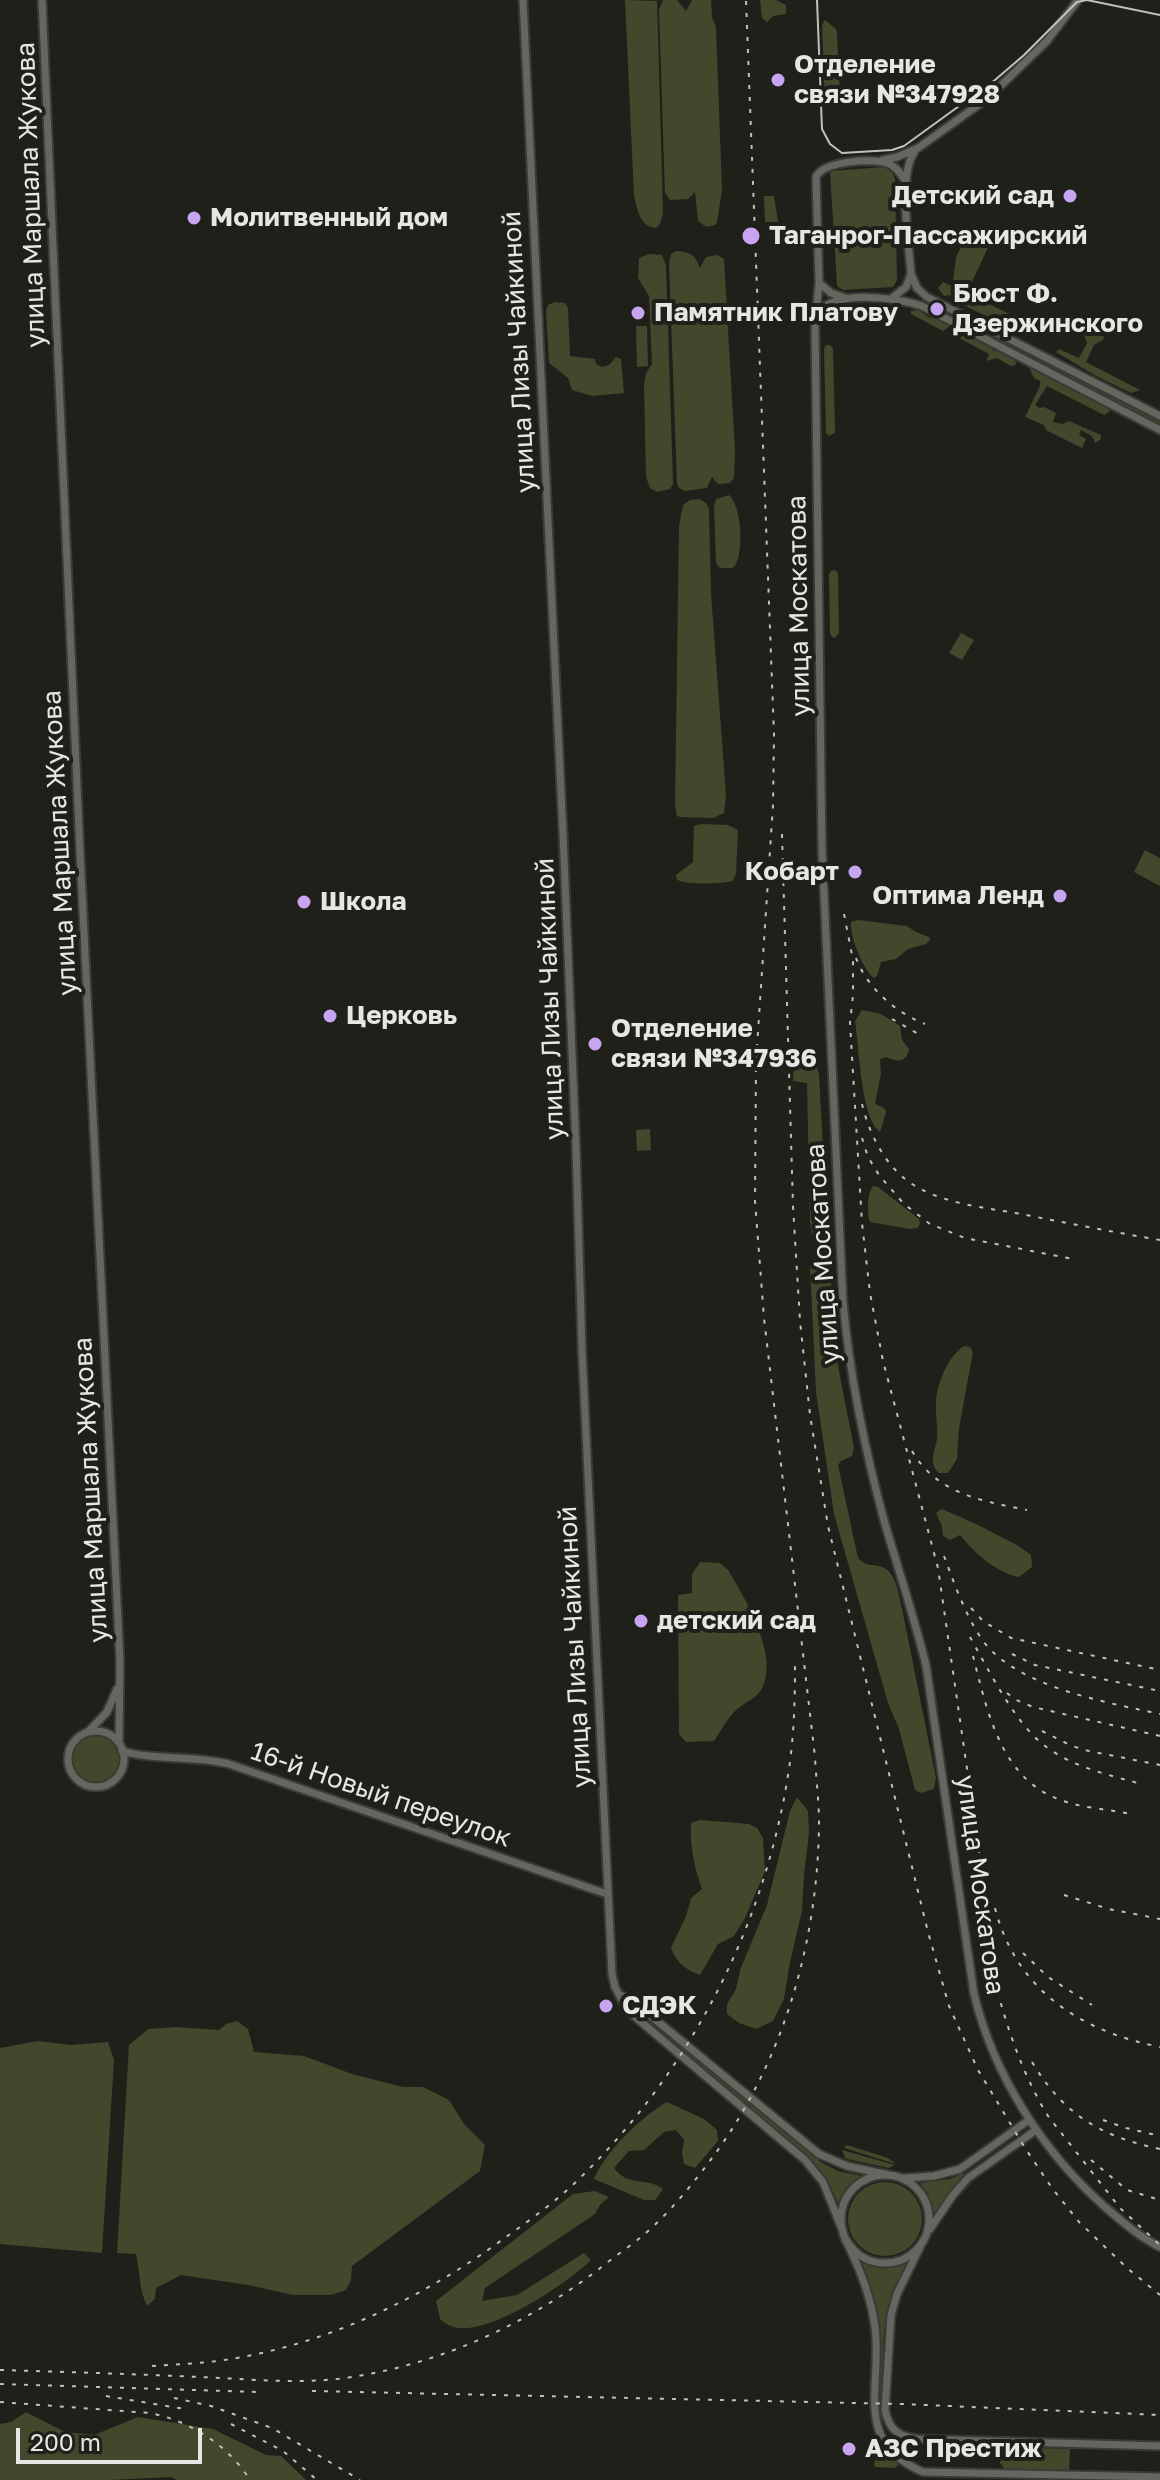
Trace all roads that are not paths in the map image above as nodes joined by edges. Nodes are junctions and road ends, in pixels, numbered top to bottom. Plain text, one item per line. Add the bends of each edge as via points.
1 (42, 0) edge
2 (523, 0) edge
3 (1078, 0) edge
4 (918, 148) junction
5 (877, 161) junction
6 (905, 180) junction
7 (911, 274) junction
8 (819, 283) junction
9 (847, 298) junction
10 (892, 298) junction
11 (815, 324) junction
12 (1160, 416) edge
13 (1160, 430) edge
14 (119, 1683) junction
15 (88, 1732) junction
16 (120, 1747) junction
17 (139, 1756) junction
18 (122, 1768) junction
19 (607, 1894) junction
20 (620, 1995) junction
21 (1029, 2120) junction
22 (1036, 2130) junction
23 (889, 2175) junction
24 (902, 2178) junction
25 (842, 2229) junction
26 (927, 2234) junction
27 (845, 2239) junction
28 (920, 2247) junction
29 (1160, 2247) edge
30 (1160, 2446) edge
31 (1160, 2477) edge

1 - 14 main road, улица Маршала Жукова
2 - 19 main road, улица Лизы Чайкиной
3 - 4 main road via 1002,86
4 - 5 main road
4 - 6 main road via 907,164
5 - 6 main road via 892,165
5 - 8 main road, улица Москатова via 829,165 818,171
6 - 7 main road
7 - 10 main road via 906,287
7 - 12 main road via 927,297
8 - 9 main road
8 - 11 main road, улица Москатова
9 - 10 main road
9 - 11 main road via 825,305
10 - 13 main road via 922,306
11 - 21 main road, улица Москатова via 823,864 849,1360 880,1505 926,1665 976,2003 994,2055
14 - 15 main road, улица Маршала Жукова via 107,1712
14 - 16 main road, улица Маршала Жукова
15 - 16 main road via 106,1733
15 - 18 main road via 69,1751 68,1765 75,1777 87,1785 104,1785
16 - 17 main road, 16-й Новый переулок
16 - 18 main road
17 - 18 main road
17 - 19 main road, 16-й Новый переулок via 229,1764
19 - 20 main road, улица Лизы Чайкиной via 612,1972
20 - 23 main road via 812,2150 838,2163
20 - 25 main road, улица Лизы Чайкиной via 627,2010 805,2160 823,2182
21 - 22 main road, улица Москатова
21 - 24 main road via 960,2169
22 - 26 main road via 968,2178
22 - 29 main road, улица Москатова via 1099,2202
23 - 24 main road
23 - 25 main road via 856,2186 843,2205
24 - 26 main road via 924,2197
25 - 27 main road
26 - 28 main road
27 - 28 main road via 874,2262 899,2261
27 - 31 main road via 873,2314 877,2427 898,2459 923,2472
28 - 30 main road via 897,2294 889,2329 885,2410 897,2434 918,2439

